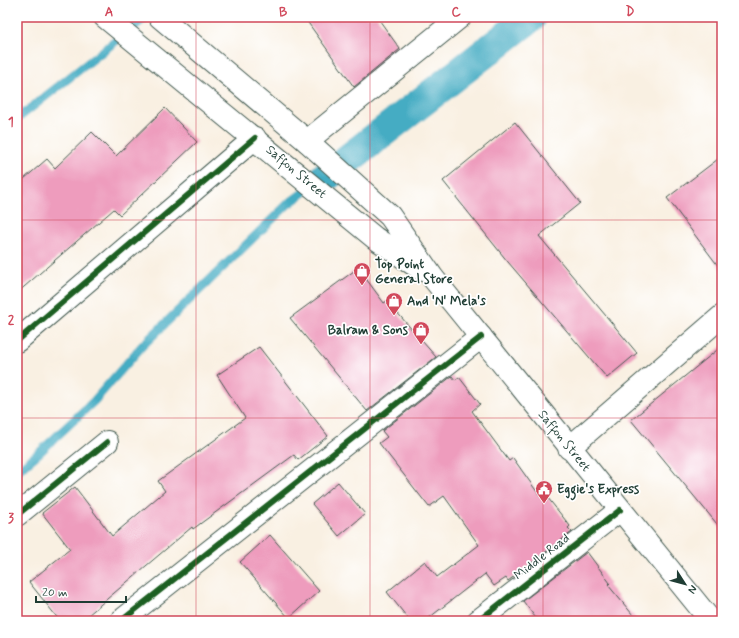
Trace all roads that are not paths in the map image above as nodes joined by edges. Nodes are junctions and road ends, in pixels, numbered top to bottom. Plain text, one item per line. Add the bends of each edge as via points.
1 (105, 17) edge
2 (160, 17) edge
3 (460, 17) edge
4 (255, 138) junction
5 (307, 141) junction
6 (433, 278) junction
7 (722, 316) edge
8 (480, 337) junction
9 (17, 341) edge
10 (107, 442) dead end
11 (570, 448) junction
12 (620, 510) junction
13 (17, 515) edge
14 (121, 621) edge
15 (478, 621) edge
16 (711, 621) edge

1 - 4 main road, Saffon Street
2 - 5 main road, Saffon Street
3 - 5 main road
4 - 6 main road, Saffon Street via 375,238
4 - 9 main road
5 - 6 main road, Saffon Street via 390,216
6 - 8 main road, Saffon Street
7 - 11 main road
8 - 11 main road, Saffon Street
8 - 14 main road
10 - 13 main road
11 - 12 main road, Saffon Street
12 - 15 main road, Middle Road
12 - 16 main road, Saffon Street

